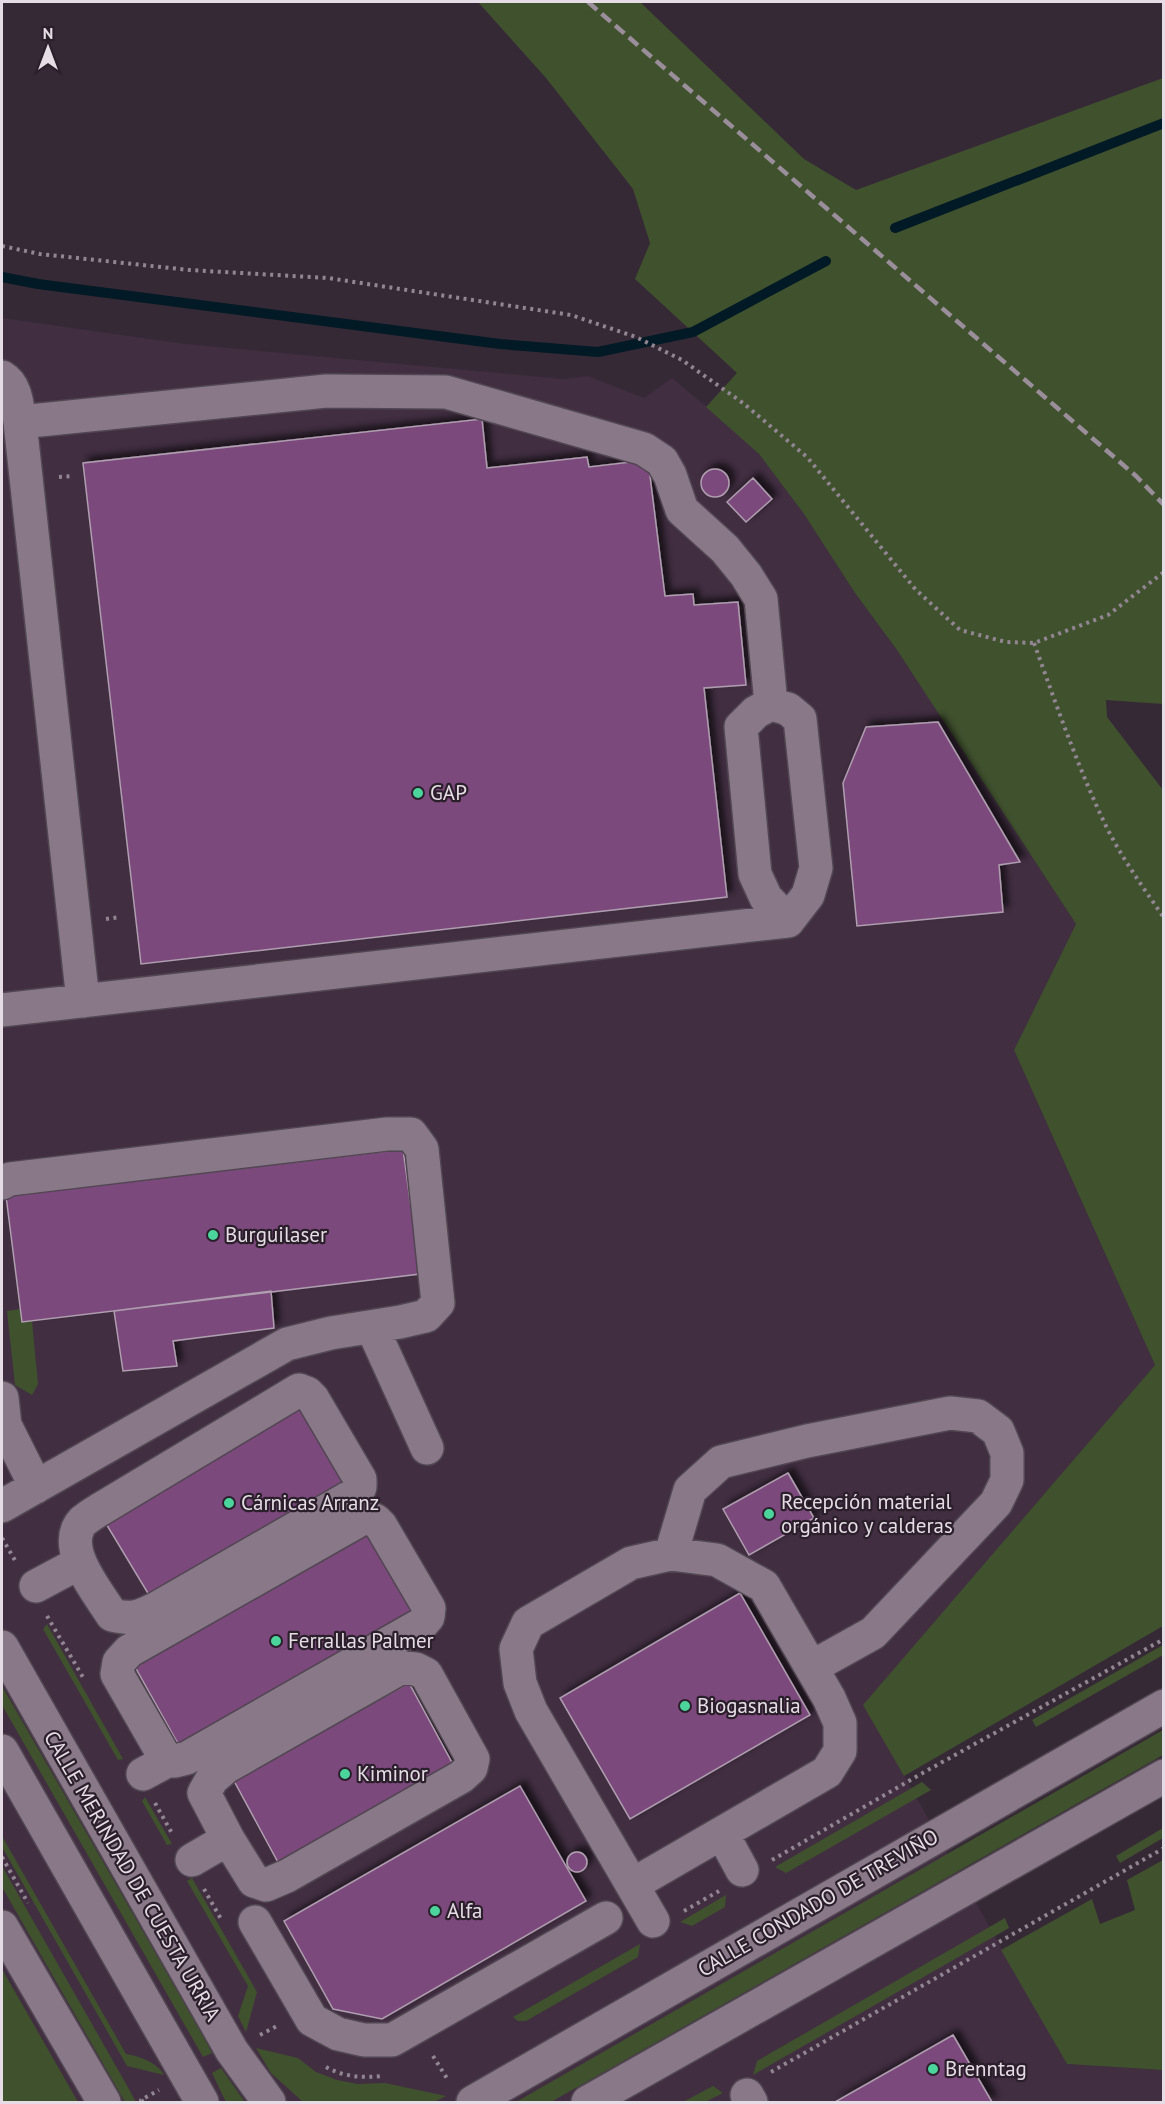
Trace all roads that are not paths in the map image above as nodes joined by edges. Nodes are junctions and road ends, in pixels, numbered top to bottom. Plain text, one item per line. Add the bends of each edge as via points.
1 (2, 377) edge
2 (20, 422) junction
3 (771, 704) junction
4 (788, 921) junction
5 (82, 1001) junction
6 (2, 1010) edge
7 (2, 1184) edge
8 (372, 1327) junction
9 (2, 1398) edge
10 (427, 1448) dead end
11 (36, 1487) junction
12 (2, 1506) edge
13 (671, 1554) junction
14 (79, 1563) junction
15 (36, 1586) dead end
16 (2, 1647) edge
17 (812, 1667) junction
18 (1164, 1706) edge
19 (2, 1751) edge
20 (155, 1767) joint
21 (1164, 1776) edge
22 (722, 1833) junction
23 (228, 1839) junction
24 (192, 1860) dead end
25 (745, 1873) road end
26 (632, 1885) junction
27 (606, 1918) dead end
28 (664, 1918) road end
29 (255, 1922) dead end
30 (2, 1927) edge
31 (104, 2103) edge
32 (202, 2103) edge
33 (269, 2103) edge
34 (473, 2103) edge
35 (588, 2103) edge

1 - 2 street via 16,395
2 - 3 street via 326,391 446,392 644,449 662,461 682,510 725,549 761,599
2 - 5 street
3 - 4 street via 741,727 755,874 766,898
3 - 4 street via 800,718 816,868 808,895
4 - 5 street
5 - 6 street
7 - 8 street via 10,1179 411,1134 422,1149 438,1302 426,1316
8 - 10 street
8 - 11 street via 287,1344
9 - 11 street via 4,1425
11 - 12 street
13 - 17 street via 717,1560 764,1586
13 - 17 street via 690,1490 722,1462 950,1413 978,1416 998,1431 1007,1454 1006,1480 996,1503 873,1632
13 - 26 street via 631,1563 528,1623 516,1649 520,1683 531,1711
14 - 14 street via 112,1615 127,1619 141,1616 357,1493 360,1479 313,1399 299,1390 82,1522 76,1535
14 - 15 street
16 - 33 street, CALLE MERINDAD DE CUESTA URRIA via 232,2051
17 - 22 street via 840,1723 840,1751 827,1772
18 - 34 street, CALLE CONDADO DE TREVIÑO
19 - 32 street
20 - 20 street via 117,1674 119,1662 129,1651 365,1517 375,1520 429,1608 422,1624 187,1758
21 - 35 street
22 - 25 street
22 - 26 street
23 - 23 street via 254,1881 266,1885 461,1777 471,1768 473,1759 426,1674 402,1667 226,1767 204,1793
23 - 24 street
26 - 28 street
27 - 29 street via 480,2005 392,2040 364,2040 338,2034 312,2020
30 - 31 street

